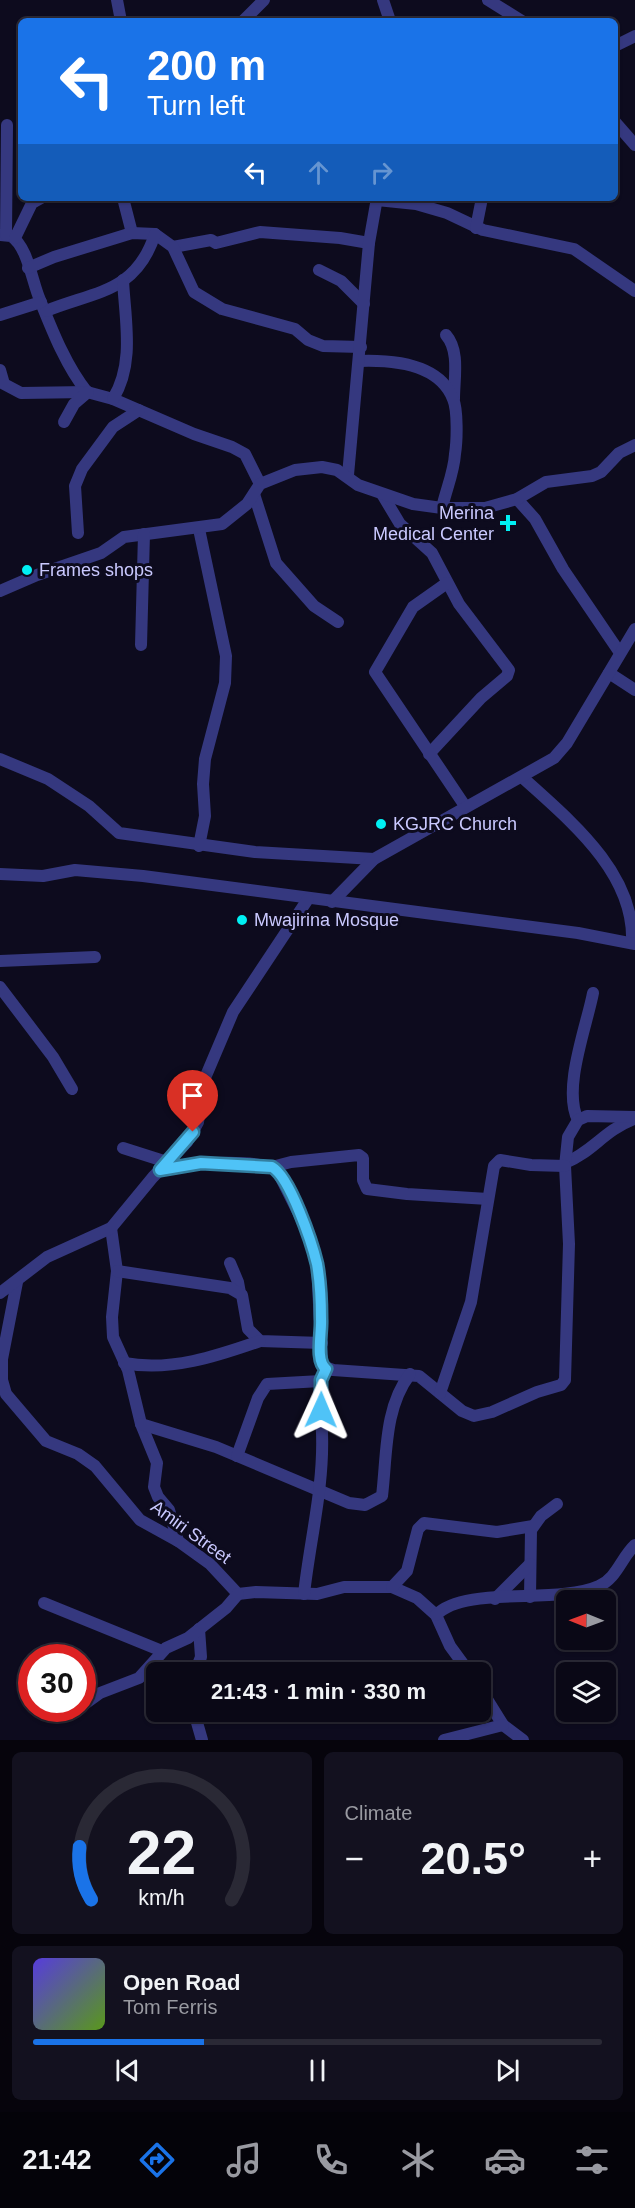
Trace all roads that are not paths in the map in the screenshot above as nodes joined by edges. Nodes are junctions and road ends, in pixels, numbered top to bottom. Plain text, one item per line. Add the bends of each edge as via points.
1 (117, 0) edge
2 (264, 0) edge
3 (382, 0) edge
4 (490, 1) edge
5 (120, 18) edge
6 (246, 18) edge
7 (389, 18) edge
8 (517, 18) edge
9 (635, 36) edge
10 (618, 44) edge
11 (7, 124) dead end
12 (618, 125) edge
13 (635, 145) edge
14 (36, 201) edge
15 (124, 201) edge
16 (377, 201) edge
17 (396, 201) edge
18 (481, 201) edge
19 (476, 228) junction
20 (132, 233) junction
21 (156, 234) junction
22 (7, 236) edge
23 (369, 243) junction
24 (173, 247) junction
25 (28, 268) junction
26 (319, 270) dead end
27 (366, 273) junction
28 (123, 280) junction
29 (341, 281) junction
30 (635, 291) edge
31 (364, 304) junction
32 (43, 307) junction
33 (0, 315) edge
34 (446, 335) dead end
35 (361, 347) junction
36 (360, 362) junction
37 (0, 370) edge
38 (87, 392) junction
39 (113, 399) junction
40 (454, 400) junction
41 (139, 410) junction
42 (64, 422) dead end
43 (635, 445) edge
44 (348, 475) junction
45 (257, 489) junction
46 (382, 494) junction
47 (517, 499) junction
48 (442, 508) junction
49 (199, 529) junction
50 (78, 533) dead end
51 (144, 534) junction
52 (447, 583) junction
53 (0, 591) edge
54 (338, 622) dead end
55 (635, 629) edge
56 (141, 645) dead end
57 (620, 653) junction
58 (609, 673) junction
59 (635, 690) edge
60 (429, 754) junction
61 (0, 759) edge
62 (522, 777) junction
63 (465, 806) junction
64 (200, 846) junction
65 (374, 859) junction
66 (0, 874) edge
67 (631, 892) edge
68 (308, 899) junction
69 (332, 902) junction
70 (633, 943) edge
71 (95, 957) dead end
72 (0, 961) edge
73 (0, 987) edge
74 (593, 993) dead end
75 (72, 1089) dead end
76 (635, 1118) edge
77 (578, 1120) junction
78 (123, 1148) dead end
79 (565, 1164) junction
80 (163, 1166) junction
81 (272, 1167) junction
82 (488, 1199) junction
83 (111, 1228) junction
84 (230, 1263) dead end
85 (117, 1271) junction
86 (17, 1282) junction
87 (0, 1293) edge
88 (240, 1293) junction
89 (260, 1341) junction
90 (322, 1343) junction
91 (124, 1363) junction
92 (326, 1369) junction
93 (410, 1374) junction
94 (321, 1382) junction
95 (440, 1393) junction
96 (141, 1424) junction
97 (237, 1456) junction
98 (320, 1490) junction
99 (557, 1504) dead end
100 (532, 1526) junction
101 (178, 1541) junction
102 (635, 1545) edge
103 (530, 1564) junction
104 (392, 1587) junction
105 (238, 1594) junction
106 (304, 1594) junction
107 (530, 1597) junction
108 (495, 1599) junction
109 (44, 1603) dead end
110 (436, 1615) junction
111 (199, 1629) junction
112 (162, 1651) junction
113 (199, 1662) edge
114 (462, 1662) edge
115 (96, 1696) edge
116 (491, 1706) edge
117 (197, 1722) edge
118 (503, 1725) junction
119 (202, 1740) edge
120 (444, 1740) edge
121 (523, 1740) edge

1 - 5 street
2 - 6 street
3 - 7 street
4 - 8 street
9 - 10 street
11 - 22 street
12 - 13 street
14 - 22 street
15 - 20 street
16 - 23 street
17 - 19 street via 434,209
18 - 19 street
19 - 30 street via 574,249
20 - 21 street
20 - 25 street
21 - 24 street
21 - 28 street via 137,272
22 - 25 street
23 - 24 street via 340,237 260,232 216,243 212,240
23 - 27 street
24 - 35 street via 194,292 222,309 295,329 315,343
25 - 32 street
26 - 29 street
27 - 29 street via 352,282
27 - 31 street
28 - 32 street via 104,291
28 - 39 street via 125,374
29 - 31 street
31 - 35 street
32 - 33 street
32 - 38 street via 70,366
34 - 40 street via 455,353
35 - 36 street
36 - 40 street via 415,366 444,384
36 - 44 street
37 - 38 street via 4,384 21,393
38 - 39 street
38 - 42 street via 74,404
39 - 41 street
40 - 48 street via 455,455
41 - 45 street via 244,454
41 - 50 street via 113,426 82,469 75,486
43 - 47 street via 619,453 601,472 546,482
44 - 45 street via 308,467
44 - 46 street via 358,485
45 - 49 street via 233,517
45 - 54 street via 276,563 314,606
46 - 48 street
46 - 52 street via 400,524 432,553
47 - 48 street via 485,508
47 - 57 street via 535,519 563,569
49 - 51 street
49 - 64 street via 226,656 225,683 205,759 205,816
51 - 53 street via 124,537 101,553
51 - 56 street
52 - 60 street via 413,607 375,672
52 - 60 street via 509,672
55 - 57 street
57 - 58 street
58 - 59 street
58 - 62 street via 562,749 545,765
60 - 63 street
61 - 64 street via 48,779 89,806 119,833
62 - 63 street
62 - 67 street via 584,834
63 - 65 street
64 - 65 street
65 - 69 street
66 - 68 street via 43,876 94,871
67 - 70 street
68 - 69 street
68 - 80 street via 233,1012 205,1078 198,1122 187,1142
69 - 70 street
71 - 72 street
73 - 75 street
74 - 77 street via 577,1058 573,1101
76 - 77 street via 596,1116
76 - 79 street via 608,1131 586,1152
77 - 79 street via 568,1137
78 - 80 street
79 - 82 street via 500,1160 494,1166
79 - 95 street via 569,1244 565,1380 561,1385 474,1416
80 - 81 street via 201,1163
80 - 83 street
81 - 82 street via 359,1155 363,1158 367,1189
81 - 90 street via 280,1174 301,1218 317,1264
82 - 95 street via 471,1302
83 - 85 street
83 - 86 street via 47,1257
84 - 88 street
85 - 88 street via 205,1283
85 - 91 street via 113,1336
86 - 87 street
86 - 101 street, Amiri Street via 2,1359 6,1394 46,1441 95,1466 140,1520
88 - 89 street via 248,1329
89 - 90 street
89 - 91 street via 170,1365
90 - 92 street via 320,1360
91 - 96 street
92 - 93 street
92 - 94 street
93 - 95 street via 419,1376
93 - 98 street via 392,1408 382,1496 377,1501 357,1505
94 - 97 street via 267,1384
94 - 98 street
96 - 97 street
96 - 101 street via 157,1463 153,1487 169,1510
97 - 98 street
98 - 106 street
99 - 100 street
100 - 103 street
100 - 104 street via 496,1532 424,1523 418,1528 407,1571
101 - 105 street, Amiri Street via 210,1564
102 - 107 street via 615,1574 599,1586
103 - 107 street
103 - 108 street
104 - 106 street via 344,1587 326,1594
104 - 110 street via 417,1598
105 - 106 street
105 - 111 street
107 - 108 street
108 - 110 street via 458,1602 443,1607
109 - 112 street
110 - 114 street
111 - 112 street
111 - 113 street
112 - 115 street via 148,1671 131,1683
116 - 118 street
117 - 119 street
118 - 120 street
118 - 121 street

